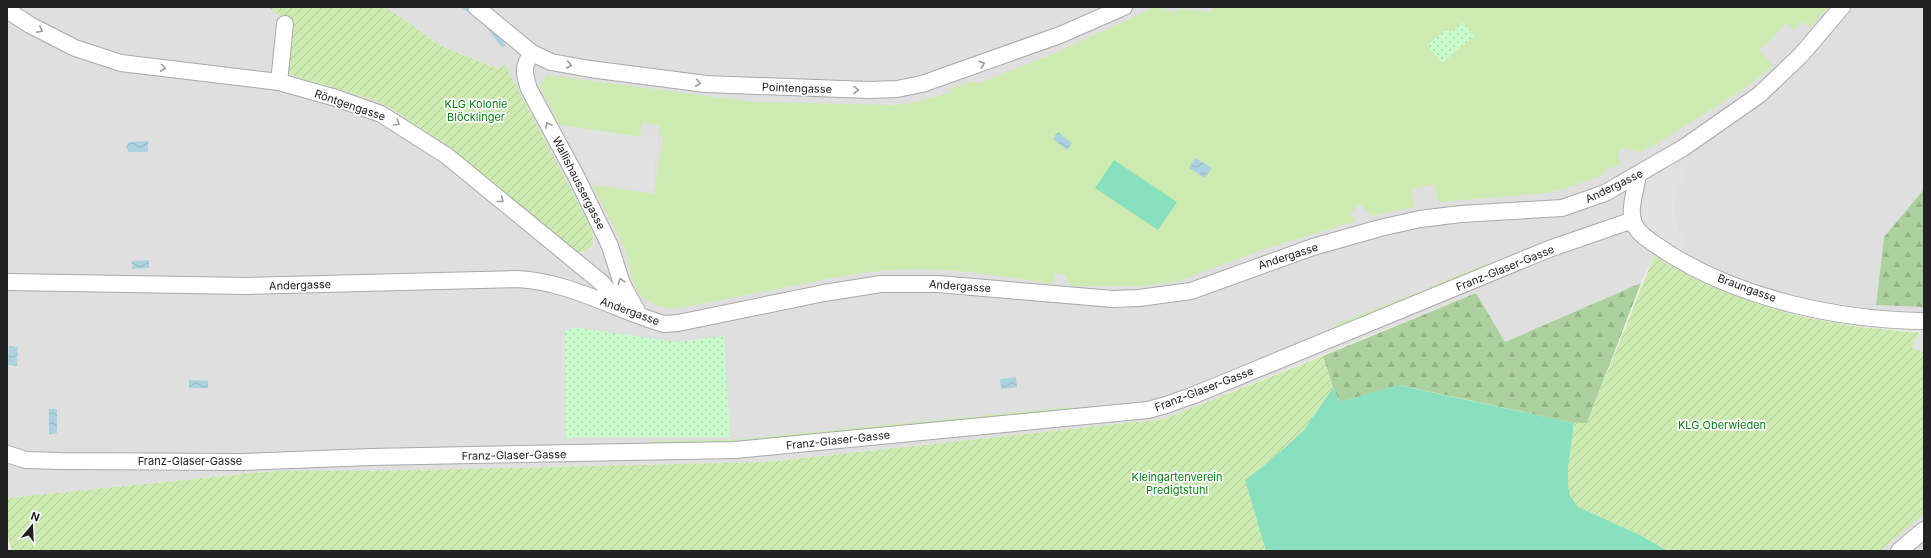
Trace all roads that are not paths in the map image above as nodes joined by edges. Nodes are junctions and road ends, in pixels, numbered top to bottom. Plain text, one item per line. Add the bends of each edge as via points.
1 (476, 7) edge
2 (1124, 7) edge
3 (1842, 7) edge
4 (7, 10) edge
5 (285, 24) dead end
6 (532, 54) junction
7 (279, 82) junction
8 (1638, 175) junction
9 (1633, 220) junction
10 (7, 282) edge
11 (639, 315) junction
12 (1924, 321) edge
13 (7, 454) edge
14 (1924, 530) edge
15 (1899, 551) edge

1 - 6 street, Pointengasse
6 -> 2 street, Pointengasse via 551,62 590,69 706,84 816,89 896,89 922,84 988,62
3 - 8 street, Andergasse via 1787,70 1759,95 1683,148
4 -> 7 street, Röntgengasse via 74,48 121,63
5 - 7 street
11 -> 6 street, Wallishaussergasse via 624,290 610,246 576,176 529,89 524,64
7 -> 11 street, Röntgengasse via 381,114 412,132 447,156 602,283 619,304
8 - 9 street
8 - 11 street, Andergasse via 1605,193 1562,208 1461,214 1420,219 1380,228 1313,247 1178,294 1113,299 904,283 824,293 678,323 664,324
9 - 12 street, Braungasse via 1639,232 1678,259 1708,275 1751,291 1789,303 1839,313 1901,321
9 - 13 street, Franz-Glaser-Gasse via 1549,249 1194,394 1148,410 736,450 242,462 26,460
10 - 11 street, Andergasse via 246,286 517,279 555,284
14 - 15 street

